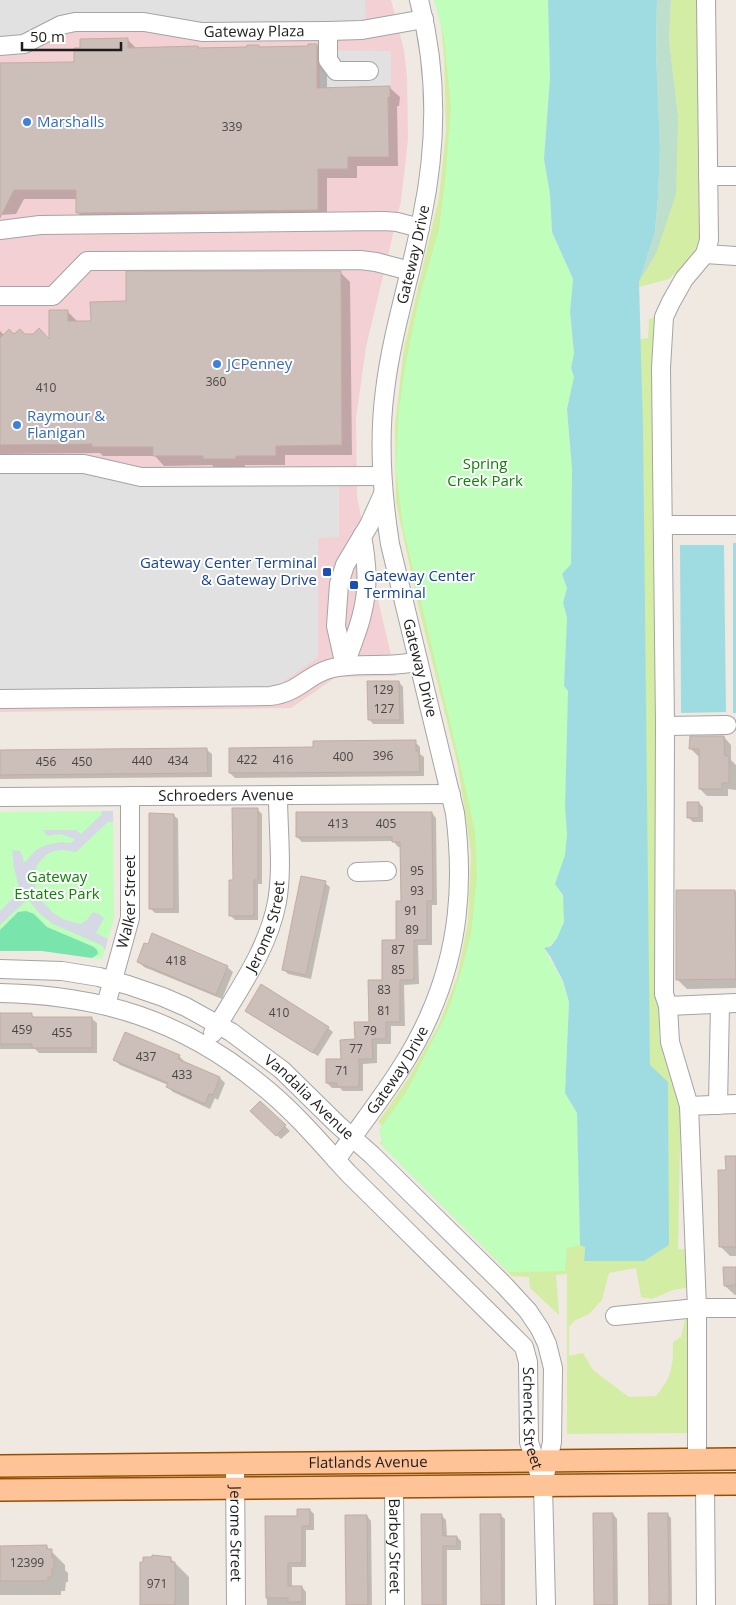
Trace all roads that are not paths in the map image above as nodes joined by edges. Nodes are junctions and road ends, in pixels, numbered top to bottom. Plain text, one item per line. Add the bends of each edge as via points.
1 (419, 0) edge
2 (706, 0) edge
3 (424, 19) junction
4 (328, 31) junction
5 (0, 46) edge
6 (369, 71) dead end
7 (708, 176) junction
8 (736, 176) edge
9 (420, 228) junction
10 (0, 230) edge
11 (705, 254) junction
12 (736, 256) edge
13 (410, 271) junction
14 (0, 296) edge
15 (0, 464) edge
16 (382, 476) junction
17 (384, 494) junction
18 (663, 525) junction
19 (736, 525) edge
20 (362, 536) junction
21 (418, 661) junction
22 (345, 666) junction
23 (0, 698) edge
24 (727, 725) dead end
25 (665, 726) junction
26 (451, 794) junction
27 (278, 795) junction
28 (130, 796) junction
29 (0, 797) edge
30 (387, 871) dead end
31 (357, 872) dead end
32 (0, 969) edge
33 (113, 981) junction
34 (0, 993) edge
35 (728, 1004) edge
36 (106, 1005) junction
37 (668, 1006) junction
38 (218, 1024) junction
39 (206, 1045) junction
40 (736, 1104) edge
41 (718, 1105) junction
42 (689, 1106) junction
43 (352, 1137) junction
44 (336, 1160) junction
45 (698, 1308) junction
46 (736, 1308) edge
47 (615, 1316) dead end
48 (547, 1344) joint
49 (527, 1356) joint
50 (698, 1459) junction
51 (736, 1459) edge
52 (541, 1461) junction
53 (235, 1464) junction
54 (0, 1466) edge
55 (705, 1484) junction
56 (736, 1484) edge
57 (543, 1485) junction
58 (394, 1487) junction
59 (235, 1488) junction
60 (0, 1490) edge
61 (236, 1605) edge
62 (395, 1605) edge
63 (546, 1605) edge
64 (706, 1605) edge

1 - 3 street, Gateway Drive
2 - 7 street
3 - 4 street, Gateway Plaza via 362,30
3 - 9 street, Gateway Drive via 432,68 434,116 429,178
4 - 5 street, Gateway Plaza via 202,32 144,22 75,22 61,25 24,44
4 - 6 street via 328,60 336,71
7 - 8 street
7 - 11 street via 709,240
9 - 10 street via 385,221 40,225
9 - 13 street, Gateway Drive
11 - 12 street
11 - 18 street via 684,279 664,317 661,368
13 - 14 street via 360,260 87,261 53,296
13 - 16 street, Gateway Drive via 385,392
15 - 16 street via 84,464 141,477
16 - 17 street, Gateway Drive
17 - 20 street
17 - 21 street, Gateway Drive via 390,544
18 - 19 street
18 - 25 street
20 - 22 street via 367,570 366,596
20 - 22 street via 345,565 338,592 336,626
21 - 22 street
21 - 26 street, Gateway Drive
22 - 23 street via 323,672 294,690 270,696
24 - 25 street
25 - 37 street via 664,994
26 - 27 street, Schroeders Avenue
26 - 43 street, Gateway Drive via 460,873 455,934 445,975 430,1015 409,1054
27 - 28 street, Schroeders Avenue
27 - 38 street, Jerome Street via 279,880 274,914 262,946
28 - 29 street, Schroeders Avenue
28 - 33 street, Walker Street via 130,918
30 - 31 street
32 - 33 street, Vandalia Avenue via 62,971
33 - 36 street, Walker Street
33 - 38 street, Vandalia Avenue via 163,997
34 - 36 street, Vandalia Avenue via 66,997
35 - 37 street
35 - 41 street
36 - 39 street, Vandalia Avenue via 150,1018
37 - 42 street via 670,1042
38 - 39 street, Jerome Street
38 - 43 street, Vandalia Avenue via 282,1070
39 - 44 street, Vandalia Avenue via 262,1085
40 - 41 street
41 - 42 street
42 - 45 street
43 - 44 street, Gateway Drive
43 - 48 street, Vandalia Avenue via 512,1293 535,1320
44 - 49 street, Vandalia Avenue via 520,1343
45 - 46 street
45 - 47 street
45 - 50 street
48 - 52 street, Schenck Street via 553,1377 552,1442
49 - 52 street, Schenck Street via 529,1442
50 - 51 main road, Flatlands Avenue
50 - 52 main road, Flatlands Avenue
52 - 53 main road, Flatlands Avenue
52 - 57 street, Schenck Street
53 - 54 main road, Flatlands Avenue
53 - 59 street, Jerome Street
55 - 56 main road, Flatlands Avenue
55 - 57 main road, Flatlands Avenue
55 - 64 street
57 - 58 main road, Flatlands Avenue
57 - 63 street, Schenck Street
58 - 59 main road, Flatlands Avenue
58 - 62 street, Barbey Street
59 - 60 main road, Flatlands Avenue
59 - 61 street, Jerome Street

